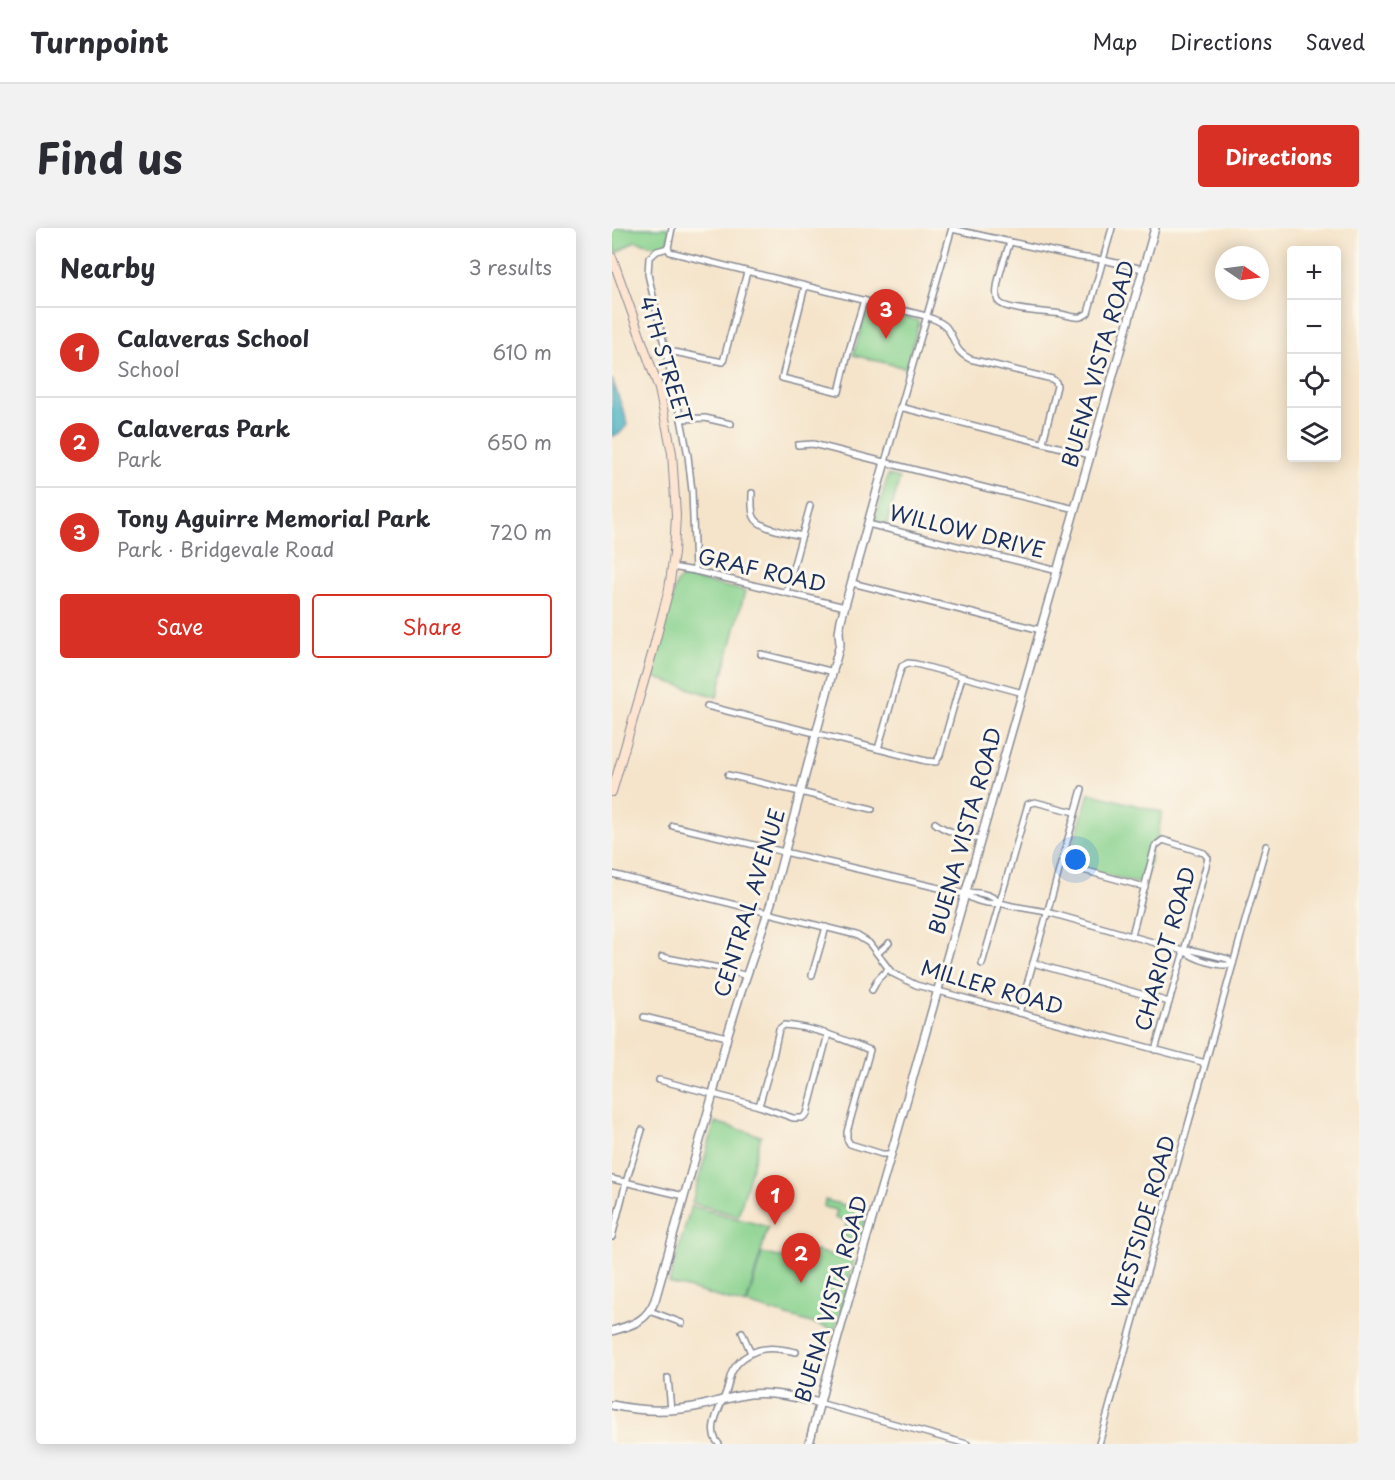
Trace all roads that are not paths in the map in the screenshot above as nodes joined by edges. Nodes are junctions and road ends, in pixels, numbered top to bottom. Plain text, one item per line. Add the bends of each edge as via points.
1 (672, 228) edge
2 (952, 228) edge
3 (1112, 228) edge
4 (1155, 228) edge
5 (1010, 242) junction
6 (668, 248) junction
7 (612, 257) edge
8 (1102, 260) junction
9 (1143, 269) junction
10 (747, 272) junction
11 (805, 286) junction
12 (864, 300) junction
13 (926, 316) junction
14 (664, 350) junction
15 (900, 407) junction
16 (681, 419) junction
17 (731, 424) dead end
18 (1043, 442) junction
19 (798, 446) dead end
20 (1090, 455) junction
21 (885, 462) junction
22 (752, 493) dead end
23 (810, 506) dead end
24 (1075, 509) junction
25 (868, 524) junction
26 (802, 536) junction
27 (672, 567) junction
28 (695, 571) junction
29 (1058, 571) junction
30 (852, 582) junction
31 (786, 593) junction
32 (845, 607) junction
33 (1041, 630) junction
34 (761, 654) dead end
35 (834, 672) junction
36 (962, 677) junction
37 (1023, 693) junction
38 (707, 706) dead end
39 (817, 733) junction
40 (878, 749) junction
41 (728, 775) dead end
42 (1082, 789) dead end
43 (612, 792) edge
44 (800, 792) junction
45 (872, 809) dead end
46 (1074, 812) junction
47 (935, 824) dead end
48 (673, 826) dead end
49 (980, 839) junction
50 (1266, 846) dead end
51 (784, 852) junction
52 (1061, 864) junction
53 (612, 874) edge
54 (1144, 887) junction
55 (964, 894) junction
56 (1000, 903) junction
57 (1047, 912) junction
58 (767, 913) junction
59 (826, 927) junction
60 (1132, 935) junction
61 (889, 943) dead end
62 (1184, 951) junction
63 (878, 953) junction
64 (662, 957) dead end
65 (1033, 963) junction
66 (982, 964) dead end
67 (1233, 964) junction
68 (888, 969) junction
69 (812, 975) dead end
70 (747, 976) junction
71 (872, 990) dead end
72 (937, 991) junction
73 (1169, 1002) junction
74 (1019, 1013) junction
75 (644, 1017) dead end
76 (828, 1034) junction
77 (727, 1037) junction
78 (1155, 1050) junction
79 (1204, 1065) junction
80 (659, 1080) dead end
81 (713, 1094) junction
82 (759, 1106) junction
83 (642, 1130) dead end
84 (890, 1154) junction
85 (612, 1179) edge
86 (626, 1182) junction
87 (684, 1196) junction
88 (612, 1237) edge
89 (650, 1311) junction
90 (682, 1323) dead end
91 (612, 1331) edge
92 (742, 1332) dead end
93 (796, 1352) dead end
94 (751, 1353) junction
95 (668, 1378) dead end
96 (724, 1399) junction
97 (819, 1403) junction
98 (612, 1405) edge
99 (671, 1410) junction
100 (719, 1444) edge
101 (809, 1444) edge
102 (967, 1444) edge
103 (1099, 1444) edge

1 - 6 street
2 - 5 street
2 - 13 street
3 - 8 street
4 - 9 street, BUENA VISTA ROAD
5 - 8 street
5 - 8 street via 998,282 998,300 1002,305 1028,311 1078,317 1088,313
6 - 10 street via 670,252
6 - 14 street via 657,251 648,264
7 - 27 main road, 4TH STREET via 660,389 667,422 675,475
8 - 9 street
9 - 20 street, BUENA VISTA ROAD
10 - 11 street
10 - 14 street via 723,362
11 - 12 street
11 - 12 street via 782,378 839,392
12 - 13 street
13 - 15 street
13 - 18 street via 946,326 962,355 1056,382
14 - 16 street
15 - 18 street
15 - 21 street
16 - 17 street via 705,418
16 - 28 street via 692,490
18 - 20 street
19 - 21 street via 813,444
20 - 24 street, BUENA VISTA ROAD
21 - 24 street
21 - 25 street, CENTRAL AVENUE
22 - 26 street via 753,515 758,523
23 - 26 street
24 - 29 street, BUENA VISTA ROAD
25 - 29 street, WILLOW DRIVE
25 - 30 street, CENTRAL AVENUE
26 - 31 street
27 - 28 street, GRAF ROAD
27 - 43 main road, 4TH STREET
28 - 31 street, GRAF ROAD
29 - 33 street, BUENA VISTA ROAD
30 - 32 street, CENTRAL AVENUE
30 - 33 street
31 - 32 street, GRAF ROAD
32 - 35 street, CENTRAL AVENUE
33 - 37 street, BUENA VISTA ROAD
34 - 35 street
35 - 39 street, CENTRAL AVENUE
36 - 37 street
36 - 40 street via 936,762
36 - 40 street via 916,664 902,666
37 - 49 street, BUENA VISTA ROAD
38 - 39 street
39 - 40 street
39 - 44 street, CENTRAL AVENUE
41 - 44 street
42 - 46 street
44 - 45 street
44 - 51 street, CENTRAL AVENUE
46 - 52 street
46 - 56 street via 1035,802 1028,804
47 - 49 street
48 - 51 street
49 - 55 street, BUENA VISTA ROAD
50 - 67 street, WESTSIDE ROAD
51 - 55 street
51 - 58 street, CENTRAL AVENUE
52 - 54 street
52 - 57 street
53 - 58 street, MILLER ROAD
54 - 60 street
54 - 62 street, CHARIOT ROAD via 1155,846 1163,840 1209,858
55 - 56 street via 971,899
55 - 72 street, BUENA VISTA ROAD
56 - 57 street
56 - 66 street
57 - 60 street
57 - 65 street
58 - 59 street, MILLER ROAD
58 - 70 street, CENTRAL AVENUE
59 - 63 street, MILLER ROAD via 862,938
59 - 69 street
60 - 62 street
61 - 63 street
62 - 67 street via 1228,959
62 - 73 street, CHARIOT ROAD
63 - 68 street, MILLER ROAD
64 - 70 street
65 - 73 street
65 - 74 street
67 - 79 street, WESTSIDE ROAD
68 - 71 street
68 - 72 street, MILLER ROAD via 897,977
70 - 77 street, CENTRAL AVENUE
72 - 74 street, MILLER ROAD
72 - 84 street, BUENA VISTA ROAD
73 - 78 street, CHARIOT ROAD
74 - 78 street, MILLER ROAD
75 - 77 street
76 - 82 street via 802,1026 784,1025 779,1029
76 - 82 street via 807,1114 793,1118
76 - 84 street via 870,1050 847,1139 850,1144
77 - 81 street, CENTRAL AVENUE
78 - 79 street, MILLER ROAD
79 - 103 street, WESTSIDE ROAD
80 - 81 street
81 - 82 street
81 - 87 street, CENTRAL AVENUE
83 - 86 street
84 - 97 street, BUENA VISTA ROAD
85 - 86 street
86 - 87 street
86 - 88 street
87 - 89 street, CENTRAL AVENUE
89 - 90 street
89 - 91 street via 634,1324
92 - 94 street
93 - 94 street via 767,1348
94 - 96 street via 734,1368
95 - 99 street
96 - 97 street via 769,1393
96 - 99 street
96 - 100 street via 713,1429
97 - 101 street, BUENA VISTA ROAD
97 - 102 street
98 - 99 street

